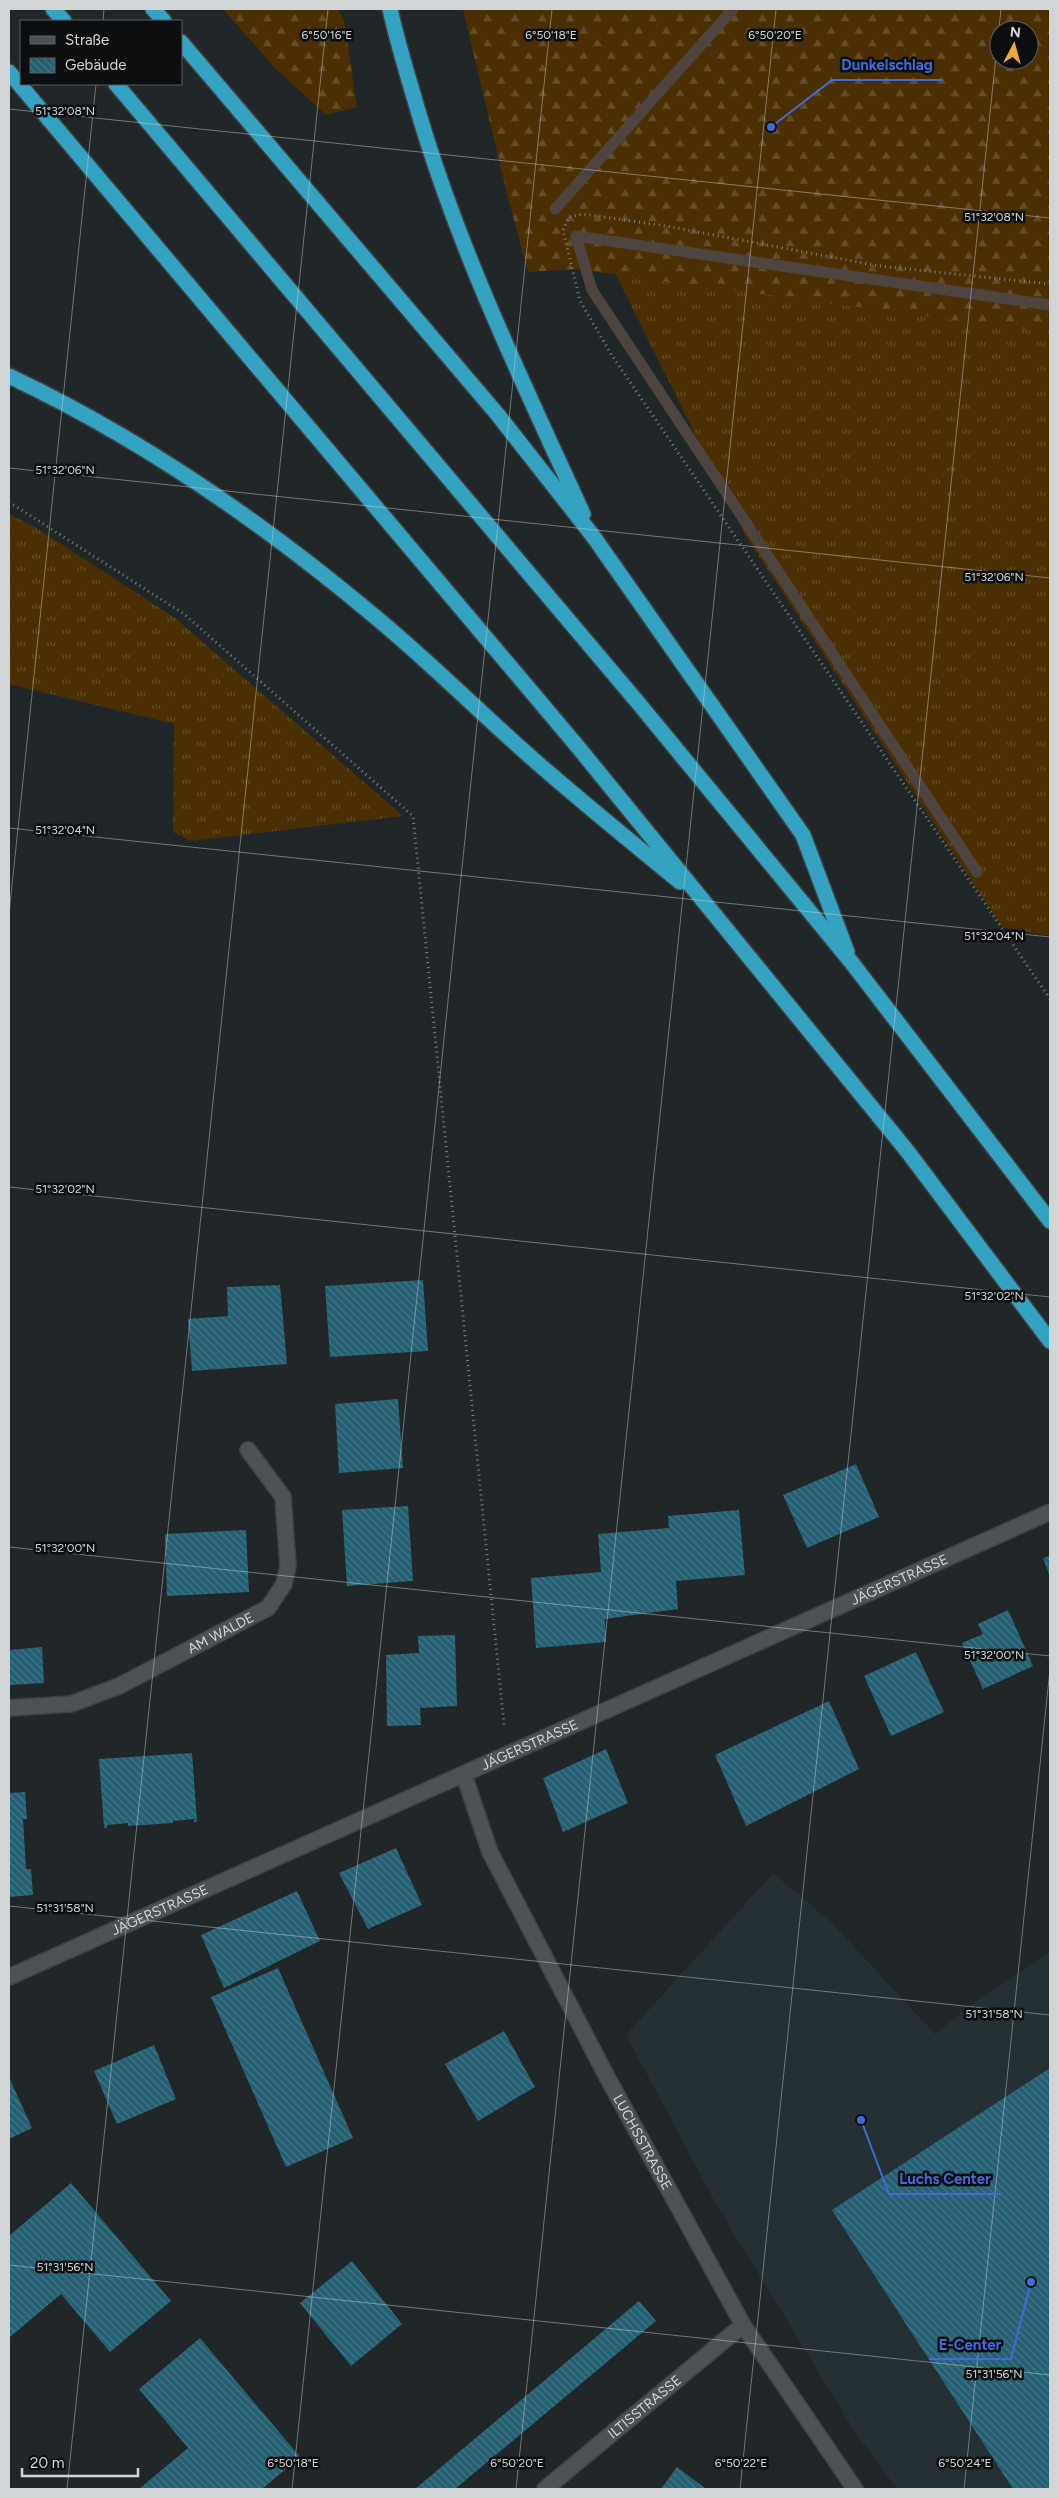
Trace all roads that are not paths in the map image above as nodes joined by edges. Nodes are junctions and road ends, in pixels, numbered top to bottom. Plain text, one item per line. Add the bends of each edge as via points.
1 (53, 9) edge
2 (153, 9) edge
3 (390, 9) edge
4 (63, 20) edge
5 (163, 20) edge
6 (182, 43) edge
7 (9, 72) edge
8 (117, 85) edge
9 (9, 376) edge
10 (593, 536) junction
11 (707, 905) junction
12 (852, 963) junction
13 (1050, 1221) edge
14 (1050, 1341) edge
15 (248, 1450) dead end
16 (1050, 1512) edge
17 (9, 1708) edge
18 (464, 1775) junction
19 (9, 1977) edge
20 (743, 2325) junction
21 (545, 2489) edge
22 (855, 2489) edge

1 - 4 highway
2 - 5 highway
3 - 10 highway via 455,226
6 - 10 highway via 498,415
7 - 11 highway via 572,739
8 - 12 highway via 640,705
9 - 11 highway via 167,464 302,558 373,615 548,772
10 - 12 highway via 803,835
11 - 14 highway via 908,1152
12 - 13 highway
15 - 17 street, AM WALDE via 284,1497 288,1566 284,1584 268,1608 111,1689 71,1704
16 - 18 street, JÄGERSTRASSE
18 - 19 street, JÄGERSTRASSE
18 - 20 street, LUCHSSTRASSE via 494,1860 606,2075
20 - 21 street, ILTISSTRASSE
20 - 22 street, LUCHSSTRASSE

